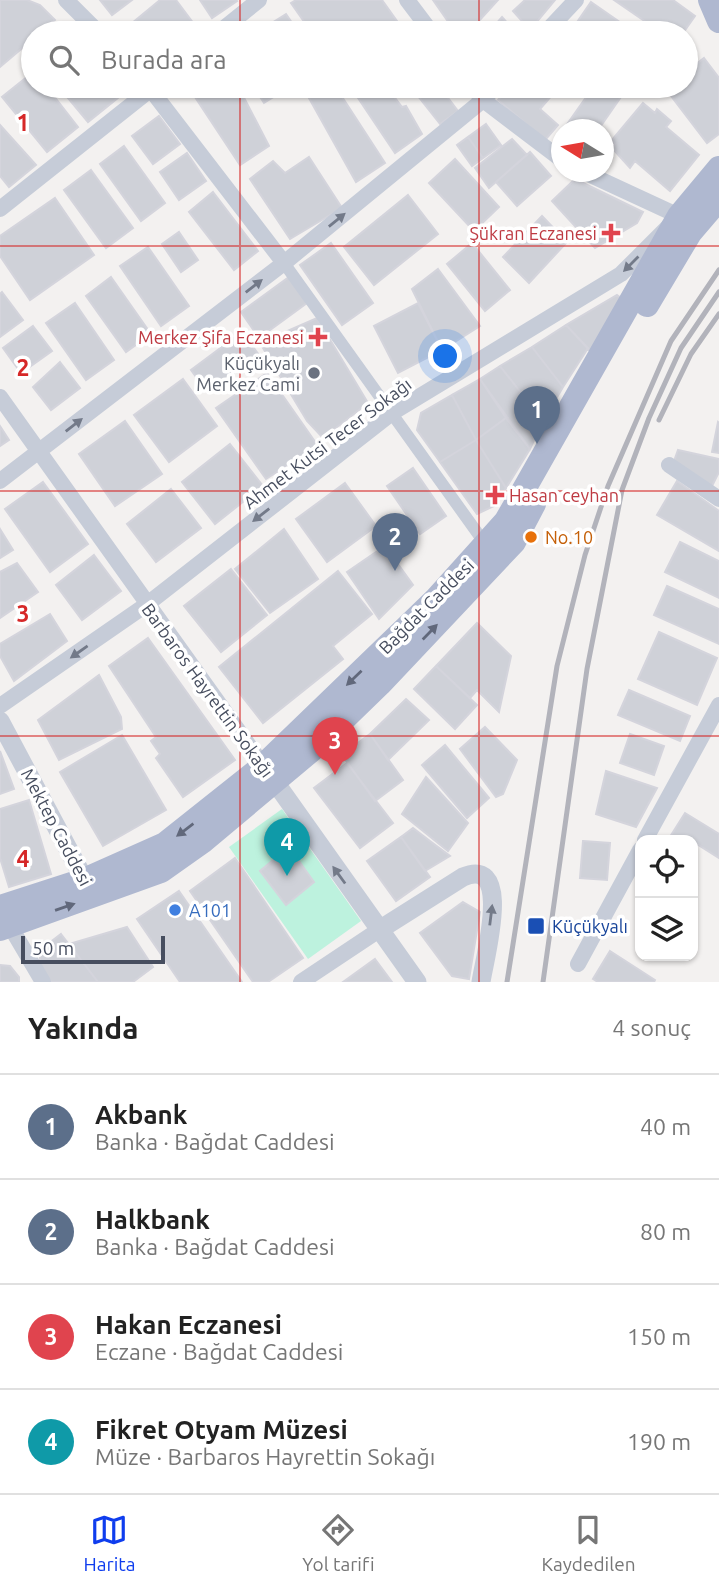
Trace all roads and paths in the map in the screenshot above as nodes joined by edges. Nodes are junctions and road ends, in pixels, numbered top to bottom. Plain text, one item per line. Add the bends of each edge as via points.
1 (66, 0) edge
2 (407, 0) edge
3 (576, 0) edge
4 (710, 0) edge
5 (254, 1) edge
6 (87, 21) edge
7 (232, 21) edge
8 (423, 21) edge
9 (556, 21) edge
10 (719, 21) edge
11 (137, 98) edge
12 (159, 98) edge
13 (483, 100) joint
14 (551, 152) edge
15 (719, 168) edge
16 (606, 182) edge
17 (719, 199) edge
18 (0, 209) edge
19 (679, 216) junction
20 (284, 263) junction
21 (0, 397) edge
22 (392, 413) junction
23 (39, 453) junction
24 (669, 466) dead end
25 (0, 481) edge
26 (719, 499) edge
27 (486, 545) junction
28 (146, 605) junction
29 (719, 705) edge
30 (0, 706) edge
31 (1, 725) edge
32 (269, 774) junction
33 (648, 835) edge
34 (635, 858) edge
35 (89, 888) junction
36 (3, 921) edge
37 (379, 930) junction
38 (578, 964) dead end
39 (43, 982) edge
40 (301, 982) edge
41 (417, 982) edge
42 (481, 982) edge

1 - 6 street
2 - 8 street
3 - 9 street
4 - 10 main road
5 - 7 street
11 - 18 street
12 - 20 street
13 - 14 street
20 -> 13 street
15 - 19 main road, Bağdat Caddesi
16 - 19 street
32 -> 17 main road, Bağdat Caddesi via 380,684 514,542 580,418 683,244
19 -> 22 street, Ahmet Kutsi Tecer Sokağı via 621,274
19 - 27 main road, Bağdat Caddesi via 506,521
20 - 22 street
23 -> 20 street
21 - 23 street, Barbaros Hayrettin Sokağı
22 - 27 street
22 -> 28 street, Ahmet Kutsi Tecer Sokağı
23 - 25 street
23 - 28 street, Barbaros Hayrettin Sokağı
24 - 26 street
27 -> 32 main road, Bağdat Caddesi
28 -> 30 street, Ahmet Kutsi Tecer Sokağı
28 - 32 street, Barbaros Hayrettin Sokağı
29 - 33 street
31 - 35 street, Mektep Caddesi
32 - 35 main road, Bağdat Caddesi via 202,842 161,871
37 -> 32 street, Barbaros Hayrettin Sokağı
34 - 38 street
35 - 36 main road, Bağdat Caddesi
36 - 39 street
37 - 40 street
37 - 41 street, Barbaros Hayrettin Sokağı
42 -> 37 street via 493,908 492,888 484,875 474,872 463,877

